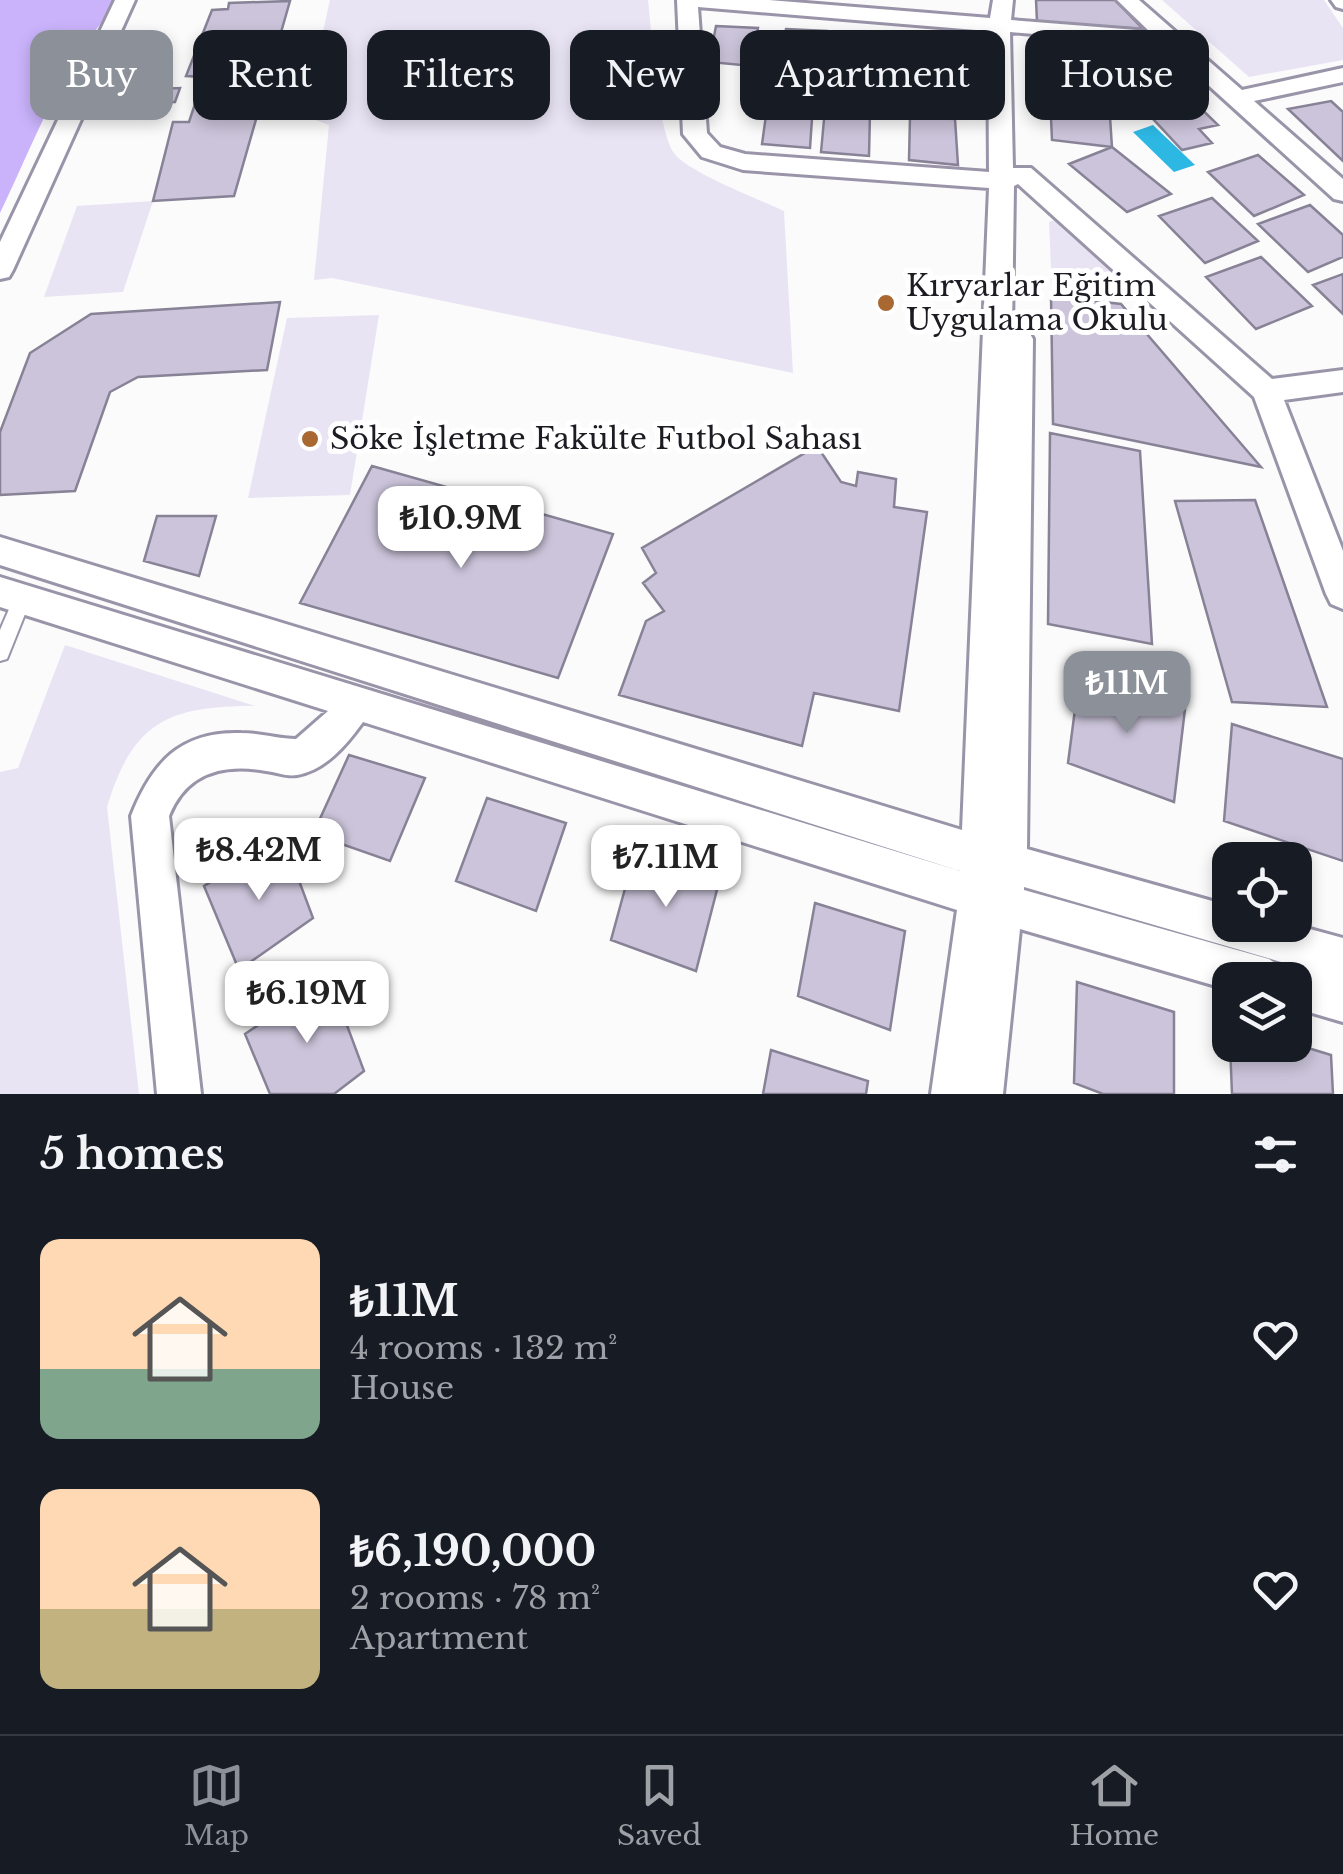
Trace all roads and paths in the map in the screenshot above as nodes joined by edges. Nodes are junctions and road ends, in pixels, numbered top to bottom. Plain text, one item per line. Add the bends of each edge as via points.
1 (125, 0) edge
2 (689, 0) edge
3 (1127, 0) edge
4 (1009, 14) edge
5 (1116, 30) edge
6 (1161, 30) edge
7 (1209, 73) edge
8 (1343, 75) edge
9 (1237, 98) junction
10 (1012, 177) junction
11 (1343, 193) edge
12 (0, 270) edge
13 (1343, 381) edge
14 (1266, 391) junction
15 (0, 550) edge
16 (1343, 594) edge
17 (11, 596) edge
18 (0, 653) edge
19 (356, 703) junction
20 (993, 859) junction
21 (990, 900) junction
22 (1343, 959) edge
23 (1212, 964) edge
24 (1312, 992) edge
25 (1343, 1001) edge
26 (179, 1094) edge
27 (953, 1094) edge
28 (980, 1094) edge

1 - 12 street
2 - 4 street
2 - 10 street via 695,134 711,152 743,162
3 - 6 street
4 - 5 street
4 - 10 street
7 - 9 street
8 - 9 street
9 - 11 street
10 - 14 street
10 - 20 street
13 - 14 street
14 - 16 street
15 - 20 street
17 - 18 lane
17 - 19 street
19 - 21 street
19 - 26 street via 298,757 236,749 204,754 174,773 154,801 150,816
20 - 21 street
20 - 22 street
21 - 23 street
21 - 27 street
21 - 28 street
24 - 25 street

